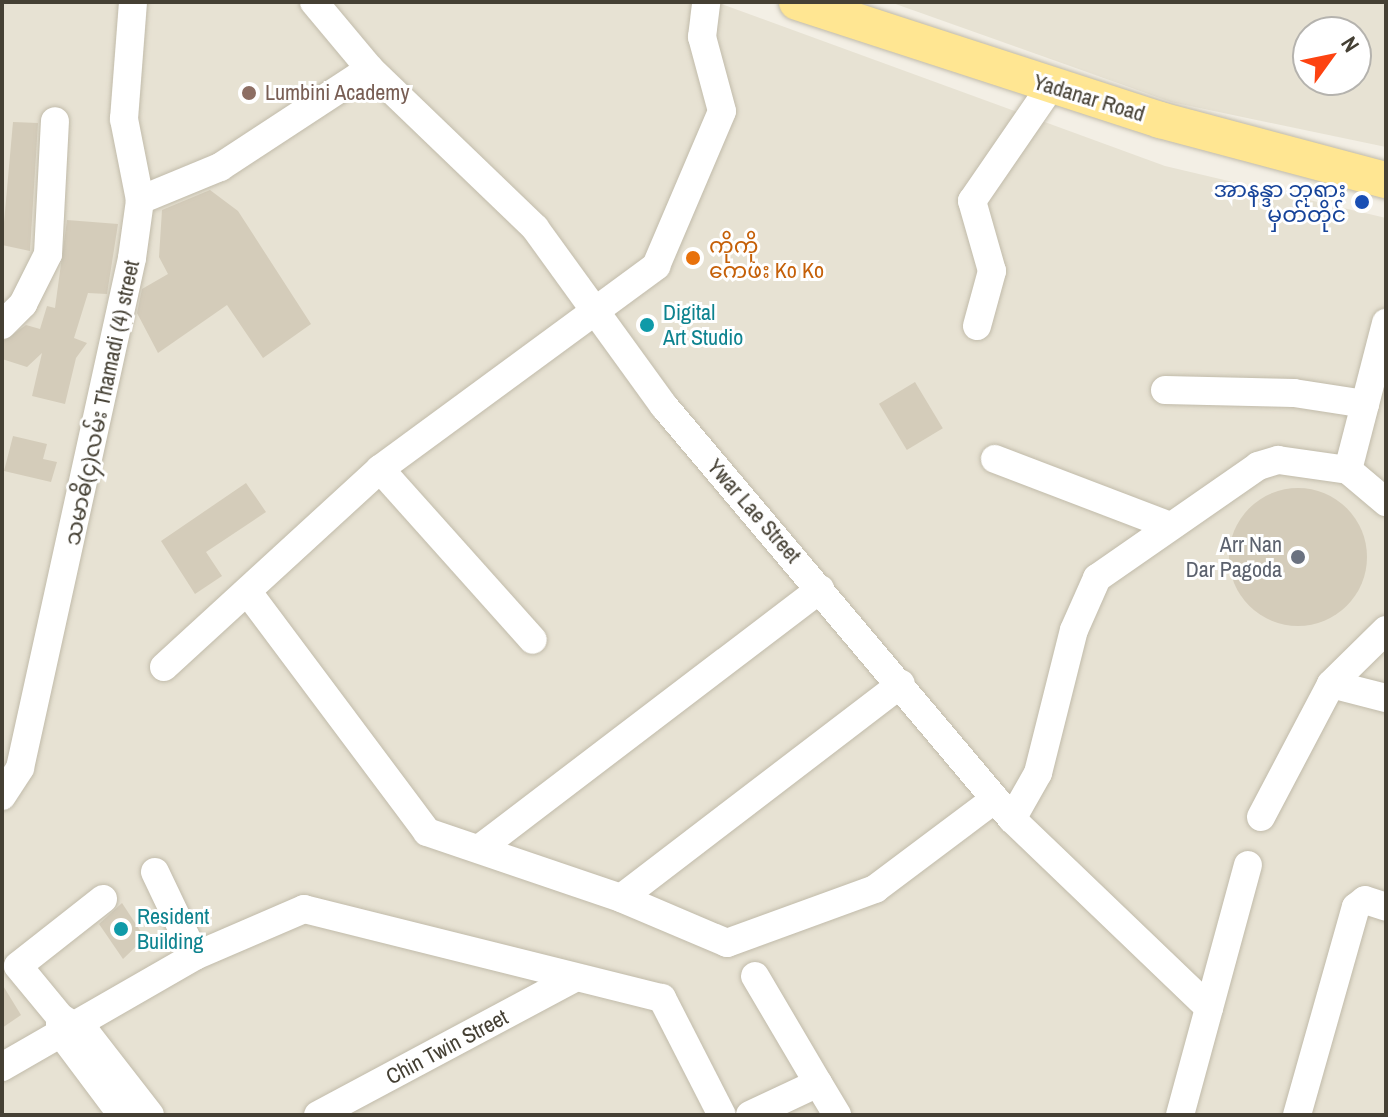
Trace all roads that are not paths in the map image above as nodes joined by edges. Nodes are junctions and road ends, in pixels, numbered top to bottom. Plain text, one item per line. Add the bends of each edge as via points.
1 (133, 2) edge
2 (314, 2) edge
3 (706, 2) edge
4 (797, 2) edge
5 (868, 15) edge
6 (370, 69) junction
7 (1051, 86) junction
8 (55, 121) dead end
9 (1386, 180) edge
10 (140, 200) junction
11 (599, 312) junction
12 (1386, 323) edge
13 (2, 325) edge
14 (977, 326) dead end
15 (1165, 390) dead end
16 (1365, 404) junction
17 (995, 459) dead end
18 (380, 469) junction
19 (1348, 470) junction
20 (1386, 502) edge
21 (1168, 525) junction
22 (820, 589) junction
23 (250, 595) junction
24 (1386, 630) edge
25 (533, 640) dead end
26 (164, 667) dead end
27 (901, 684) junction
28 (1331, 684) junction
29 (1386, 698) edge
30 (2, 796) edge
31 (1003, 809) junction
32 (1261, 817) dead end
33 (483, 846) junction
34 (1248, 865) dead end
35 (155, 872) dead end
36 (621, 898) junction
37 (103, 899) dead end
38 (1386, 907) edge
39 (195, 956) junction
40 (755, 976) dead end
41 (575, 978) junction
42 (1209, 1008) junction
43 (65, 1024) junction
44 (2, 1067) edge
45 (818, 1083) junction
46 (122, 1115) edge
47 (150, 1115) edge
48 (318, 1115) edge
49 (722, 1115) edge
50 (750, 1115) edge
51 (837, 1115) edge
52 (1180, 1115) edge
53 (1297, 1115) edge

1 - 10 street, သမာဓိ(၄)လမ်း Thamadi (4) street via 124,119
2 - 6 street, Ywar Lae Street
3 - 11 street via 702,37 722,111 656,266
4 - 5 main road, Yadanar Road
5 - 7 main road, Yadanar Road
6 - 10 street via 220,167
6 - 11 street, Ywar Lae Street via 535,228
7 - 9 main road, Yadanar Road
7 - 14 street via 972,201 992,271
8 - 13 street via 48,254 23,304
10 - 30 street, သမာဓိ(၄)လမ်း Thamadi (4) street via 102,422 20,768
11 - 18 street
11 - 22 street, Ywar Lae Street via 664,406
12 - 16 street
15 - 16 street via 1294,393
16 - 19 street
17 - 21 street
18 - 23 street
18 - 25 street
19 - 20 street
19 - 21 street via 1294,458 1258,466
21 - 31 street via 1088,589 1038,773
22 - 27 street, Ywar Lae Street
22 - 33 street
23 - 26 street
23 - 33 street via 427,832
24 - 28 street
27 - 31 street, Ywar Lae Street
27 - 36 street
28 - 29 street
28 - 32 street
31 - 36 street via 875,889 727,943
31 - 42 street, Ywar Lae Street
33 - 36 street
34 - 42 street
35 - 39 street
37 - 43 street via 18,966
38 - 53 street via 1365,900 1356,907
39 - 41 street via 304,909
39 - 43 street
40 - 45 street
41 - 48 street, Chin Twin Street
41 - 49 street via 662,998 673,1008
42 - 52 street
43 - 44 street
43 - 46 street
43 - 47 street
45 - 50 street
45 - 51 street

